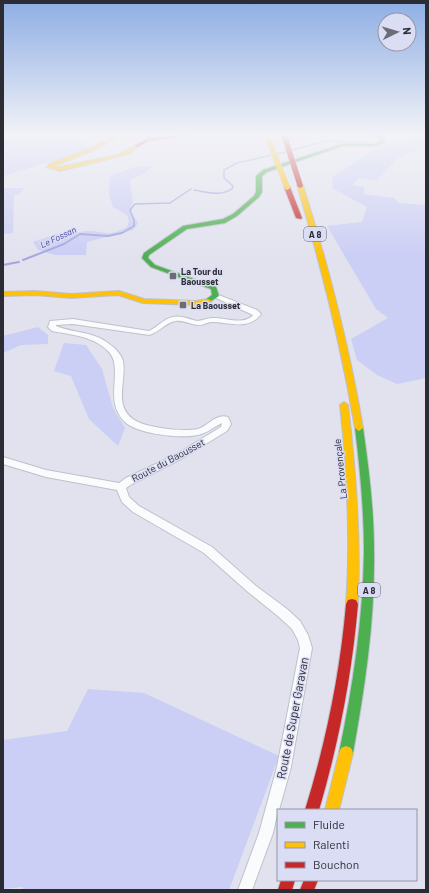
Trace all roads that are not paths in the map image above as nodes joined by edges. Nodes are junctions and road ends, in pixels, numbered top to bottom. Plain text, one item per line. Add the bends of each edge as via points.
1 (261, 175) edge
2 (282, 175) edge
3 (297, 175) edge
4 (3, 294) edge
5 (216, 296) junction
6 (330, 331) dead end
7 (342, 396) dead end
8 (3, 460) edge
9 (121, 488) junction
10 (312, 809) edge
11 (332, 809) edge
12 (245, 890) edge

1 - 5 main road via 256,197 235,215 225,221 185,227 146,254 145,258 153,266 207,284 214,288
2 - 6 main road, A 8, bridge via 303,228 320,284
3 - 11 main road, A 8, bridge via 330,284 348,367 366,485 370,558 364,652 356,706
4 - 5 main road via 71,296 110,293 142,301 196,303 210,301
5 - 9 street, Route du Baousset via 254,312 257,314 256,318 237,323 213,320 198,323 175,318 158,330 145,333 80,323 53,323 52,327 55,329 87,334 117,357 117,393 120,410 131,424 139,428 186,433 206,429 218,420 225,419 227,424 224,429 178,457 129,481
7 - 10 main road, La Provençale / A 8 via 353,480 355,575 343,677 333,731
8 - 9 street via 17,466 92,484
9 - 12 street, Route de Super Garavan via 125,500 136,509 208,550 296,625 304,639 306,648 284,767 266,833

